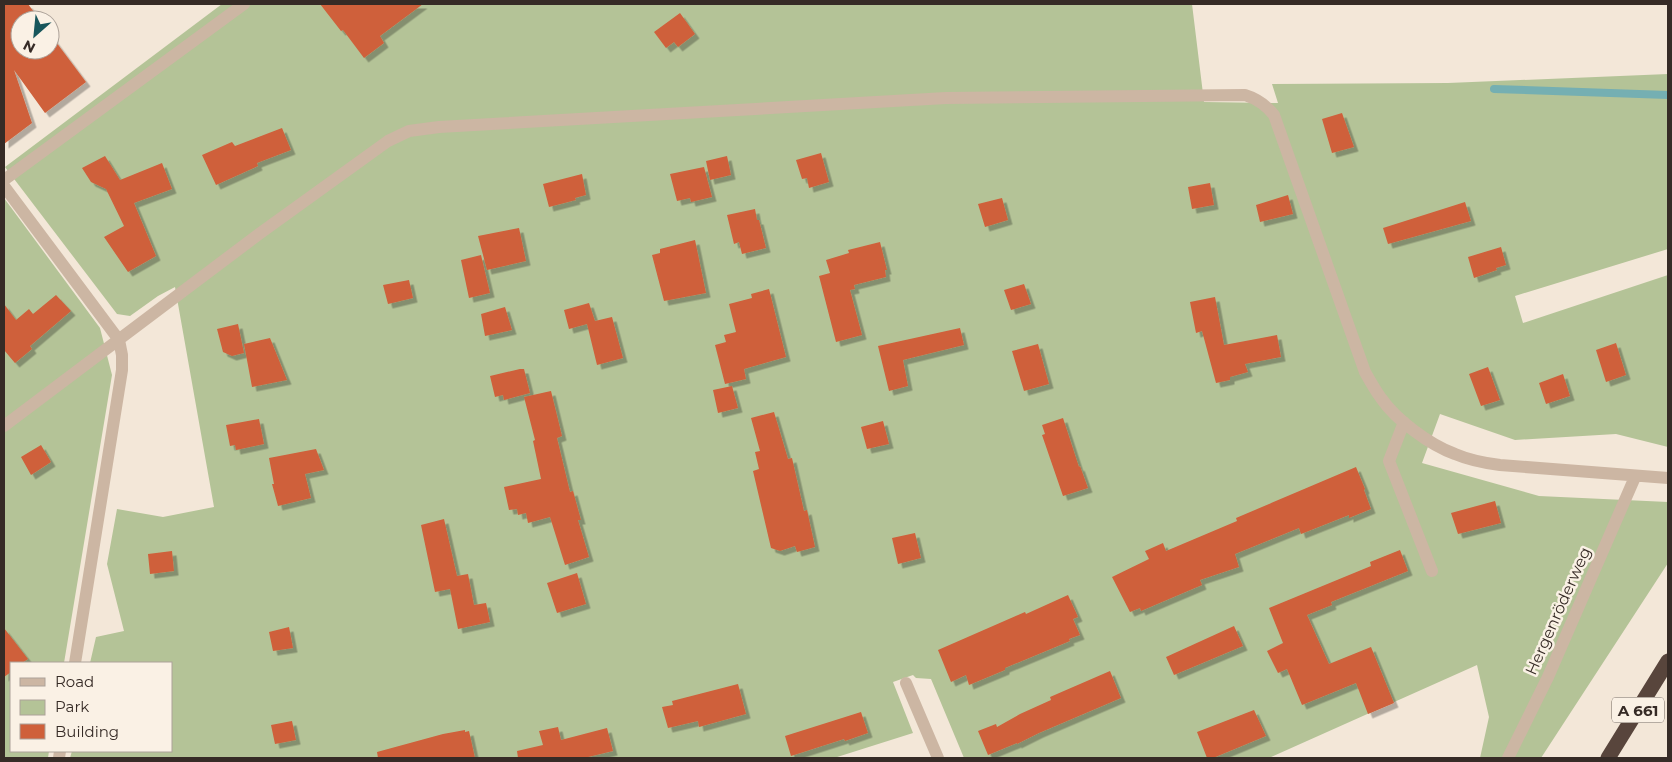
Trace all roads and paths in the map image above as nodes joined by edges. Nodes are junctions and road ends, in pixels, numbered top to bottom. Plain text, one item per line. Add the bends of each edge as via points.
1 (244, 4) edge
2 (4, 180) edge
3 (4, 186) edge
4 (119, 340) junction
5 (1404, 422) junction
6 (4, 426) edge
7 (1635, 476) junction
8 (1668, 478) edge
9 (1432, 571) dead end
10 (1668, 661) edge
11 (75, 662) edge
12 (906, 683) dead end
13 (938, 758) edge
14 (1508, 758) edge
15 (1608, 758) edge

1 - 2 street
3 - 4 street
4 - 5 street via 258,234 388,141 409,131 946,98 1245,94 1256,98 1274,116 1365,372 1382,399
4 - 6 street
4 - 11 street via 122,370
5 - 7 street via 1434,444 1478,462
5 - 9 street via 1389,461
7 - 8 street
7 - 14 street, Hergenröderweg via 1548,677
10 - 15 highway, A 661
12 - 13 street

